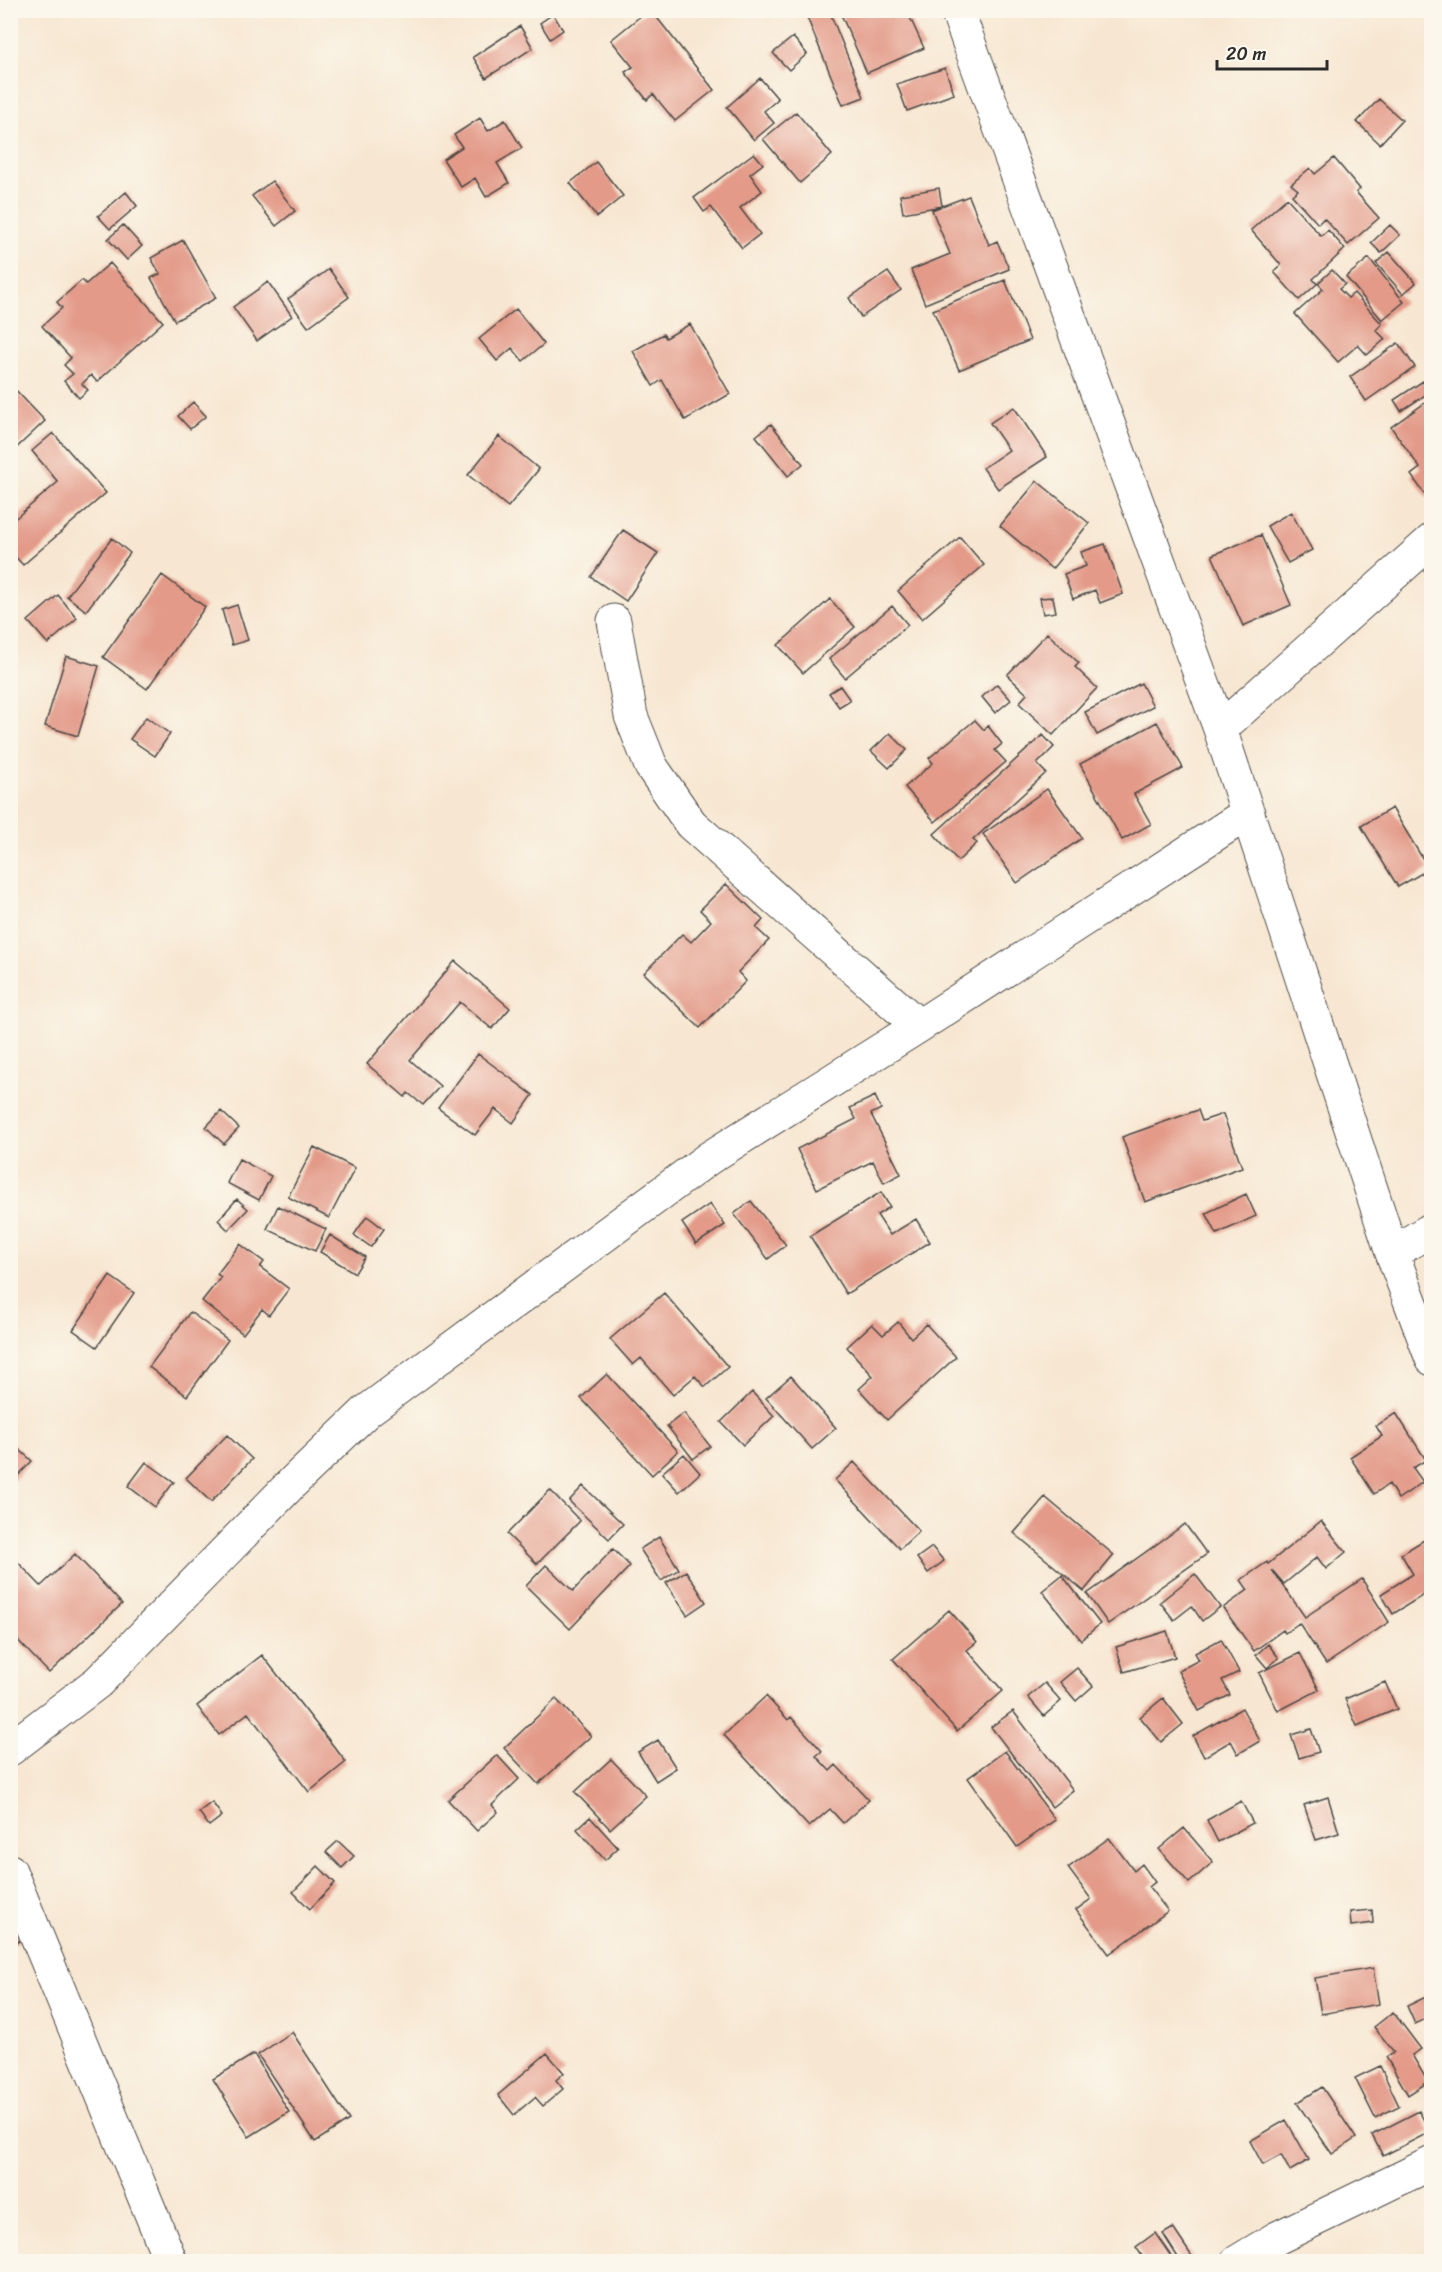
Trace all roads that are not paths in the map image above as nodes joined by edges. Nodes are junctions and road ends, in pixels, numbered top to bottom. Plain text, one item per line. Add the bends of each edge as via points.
1 (957, 10) edge
2 (1431, 540) edge
3 (614, 621) dead end
4 (1220, 729) junction
5 (1248, 813) junction
6 (919, 1026) junction
7 (1431, 1229) edge
8 (1392, 1253) junction
9 (1431, 1359) edge
10 (10, 1749) edge
11 (10, 1871) edge
12 (1431, 2163) edge
13 (171, 2262) edge
14 (1237, 2262) edge

1 - 4 street
2 - 4 street
3 - 6 street via 631,716 651,766 691,824
4 - 5 street
5 - 6 street
5 - 8 street
6 - 10 street via 709,1158 367,1411 98,1682
7 - 8 street
8 - 9 street
11 - 13 street
12 - 14 street via 1277,2238

